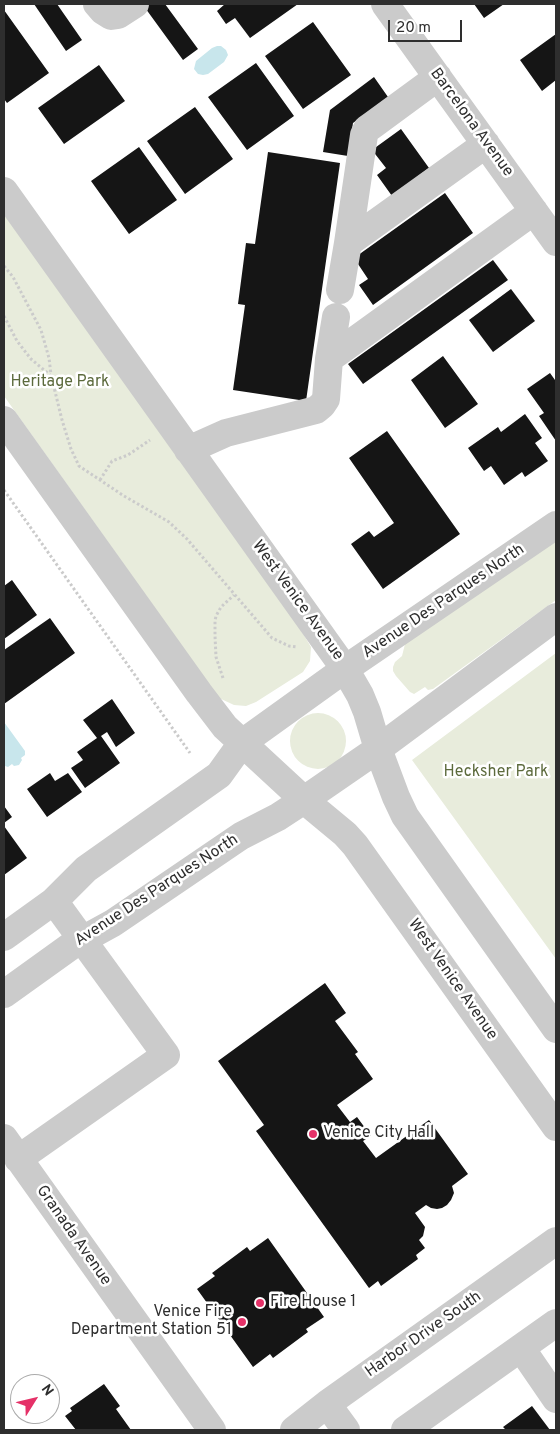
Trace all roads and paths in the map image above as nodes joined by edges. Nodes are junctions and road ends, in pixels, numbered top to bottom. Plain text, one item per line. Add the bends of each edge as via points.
1 (97, 4) edge
2 (135, 4) edge
3 (385, 4) edge
4 (438, 78) junction
5 (486, 144) junction
6 (4, 192) edge
7 (534, 211) junction
8 (556, 242) edge
9 (348, 243) junction
10 (4, 266) edge
11 (4, 316) edge
12 (329, 359) junction
13 (51, 375) junction
14 (4, 420) edge
15 (152, 438) dead end
16 (188, 450) junction
17 (100, 480) junction
18 (4, 490) edge
19 (556, 525) edge
20 (234, 595) junction
21 (556, 617) edge
22 (301, 648) dead end
23 (345, 669) junction
24 (225, 684) dead end
25 (242, 743) junction
26 (378, 749) junction
27 (190, 752) dead end
28 (304, 800) junction
29 (54, 901) junction
30 (4, 937) edge
31 (82, 940) junction
32 (4, 994) edge
33 (556, 1029) edge
34 (556, 1127) edge
35 (11, 1148) edge
36 (556, 1241) edge
37 (556, 1323) edge
38 (521, 1348) junction
39 (556, 1398) edge
40 (327, 1404) junction
41 (212, 1430) edge
42 (294, 1430) edge
43 (346, 1430) edge
44 (405, 1430) edge

1 - 2 street via 111,16 118,16
3 - 4 street, Barcelona Avenue
4 - 5 street, Barcelona Avenue
4 - 9 street via 374,124 364,135
5 - 7 street, Barcelona Avenue
5 - 9 street
6 - 16 street, West Venice Avenue
7 - 8 street, Barcelona Avenue
7 - 12 street
9 - 12 street
10 - 13 path via 41,330
11 - 13 path via 31,360
12 - 16 street via 326,398 316,410 226,433
13 - 17 path via 71,450 79,466
14 - 25 street, West Venice Avenue via 199,693
15 - 17 path via 128,456 112,461
16 - 23 street, West Venice Avenue
17 - 20 path via 168,522 187,539
18 - 27 path
19 - 23 street, Avenue Des Parques North
20 - 22 path via 272,638
20 - 24 path via 216,616 216,658
21 - 26 street, Avenue Des Parques North
23 - 25 street, Avenue Des Parques North
23 - 26 street, West Venice Avenue via 368,712
25 - 28 street, West Venice Avenue
25 - 29 street, Avenue Des Parques North via 219,774 86,869
26 - 28 street, Avenue Des Parques North
26 - 33 street, West Venice Avenue via 405,816
28 - 31 street, Avenue Des Parques North via 241,836 113,923
28 - 34 street, West Venice Avenue via 355,845
29 - 30 street, Avenue Des Parques North
29 - 31 street
31 - 32 street, Avenue Des Parques North
31 - 35 street via 166,1055
35 - 41 street, Granada Avenue
36 - 40 street, Harbor Drive South
37 - 38 street
38 - 39 street
38 - 44 street
40 - 42 street, Harbor Drive South
40 - 43 street

